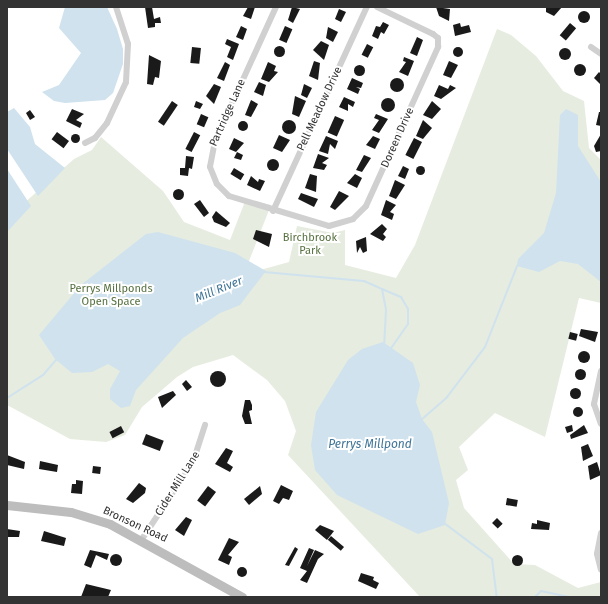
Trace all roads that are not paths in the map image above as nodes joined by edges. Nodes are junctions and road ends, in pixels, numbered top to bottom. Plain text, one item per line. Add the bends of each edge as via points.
1 (116, 7) edge
2 (276, 7) edge
3 (367, 7) edge
4 (377, 7) edge
5 (591, 47) dead end
6 (601, 54) edge
7 (85, 143) dead end
8 (273, 211) junction
9 (601, 371) edge
10 (601, 424) edge
11 (205, 426) dead end
12 (7, 506) edge
13 (601, 533) edge
14 (142, 539) junction
15 (601, 570) edge
16 (242, 597) edge

1 - 7 street via 128,44 126,82 107,123 95,138
2 - 8 street, Partridge Lane via 209,159 214,180 225,193
3 - 8 street, Pell Meadow Drive
4 - 8 street, Doreen Drive via 433,34 439,44 369,202 357,216 336,225 322,225
5 - 6 street
9 - 10 street via 594,404
11 - 14 street, Cider Mill Lane via 193,462
12 - 14 main road, Bronson Road via 71,512
13 - 15 street via 597,554
14 - 16 main road, Bronson Road

